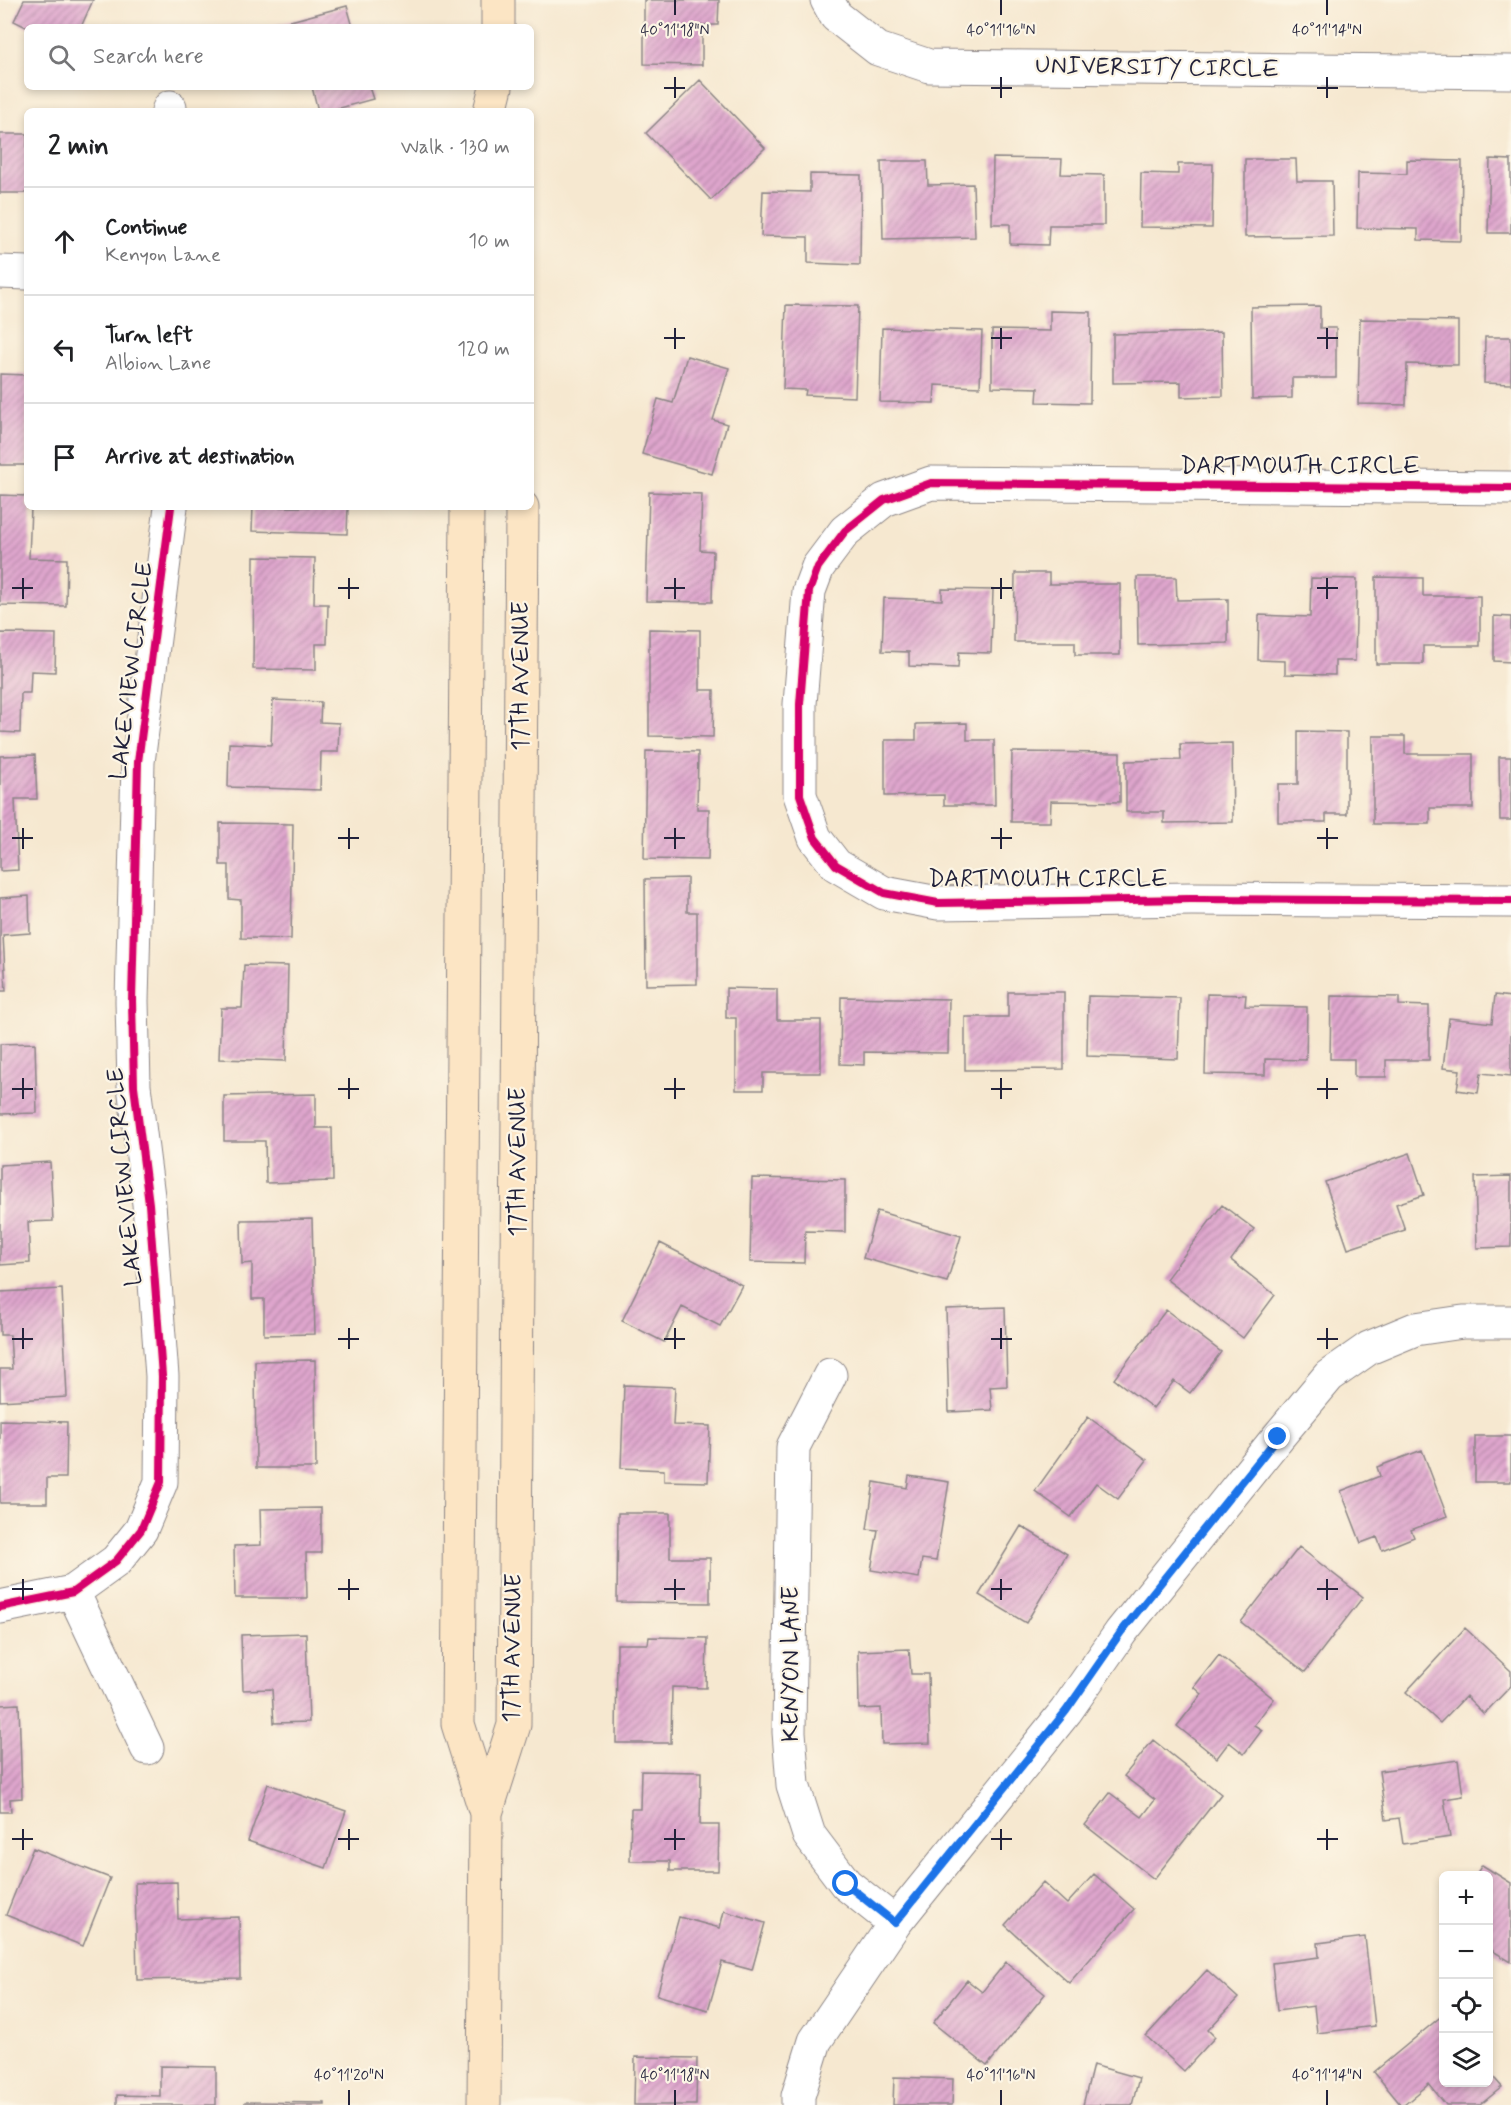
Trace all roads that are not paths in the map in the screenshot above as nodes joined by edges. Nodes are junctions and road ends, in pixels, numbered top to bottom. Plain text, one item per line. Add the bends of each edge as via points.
1 (498, 0) edge
2 (827, 0) edge
3 (498, 24) edge
4 (1511, 72) edge
5 (496, 90) edge
6 (498, 90) edge
7 (491, 108) edge
8 (504, 108) edge
9 (0, 272) edge
10 (24, 273) edge
11 (1511, 488) edge
12 (171, 510) edge
13 (467, 510) edge
14 (522, 510) edge
15 (1511, 901) edge
16 (1511, 1322) edge
17 (830, 1375) dead end
18 (73, 1592) junction
19 (0, 1606) edge
20 (147, 1748) dead end
21 (486, 1813) junction
22 (895, 1923) junction
23 (484, 2105) edge
24 (798, 2105) edge

1 - 3 main road
2 - 4 street, UNIVERSITY CIRCLE via 836,16 878,49 929,66
5 - 7 main road
6 - 8 main road
9 - 10 street
11 - 15 street, DARTMOUTH CIRCLE via 931,483 884,500 845,531 818,567 809,591 800,704 800,795 815,838 836,865 884,893 938,903 1191,899
12 - 18 street, LAKEVIEW CIRCLE via 138,762 132,1001 134,1086 149,1204 162,1376 161,1482 141,1530 116,1561
13 - 21 main road, 17TH AVENUE via 459,1724
14 - 21 main road, 17TH AVENUE via 514,1725
16 - 22 street via 1463,1322 1415,1329 1369,1348 1329,1376 1129,1622 1066,1711
17 - 22 street, KENYON LANE via 793,1447 789,1732 793,1785 809,1835 846,1884
18 - 19 street, LAKEVIEW CIRCLE
18 - 20 street
21 - 23 main road, 17TH AVENUE
22 - 24 street via 815,2041

